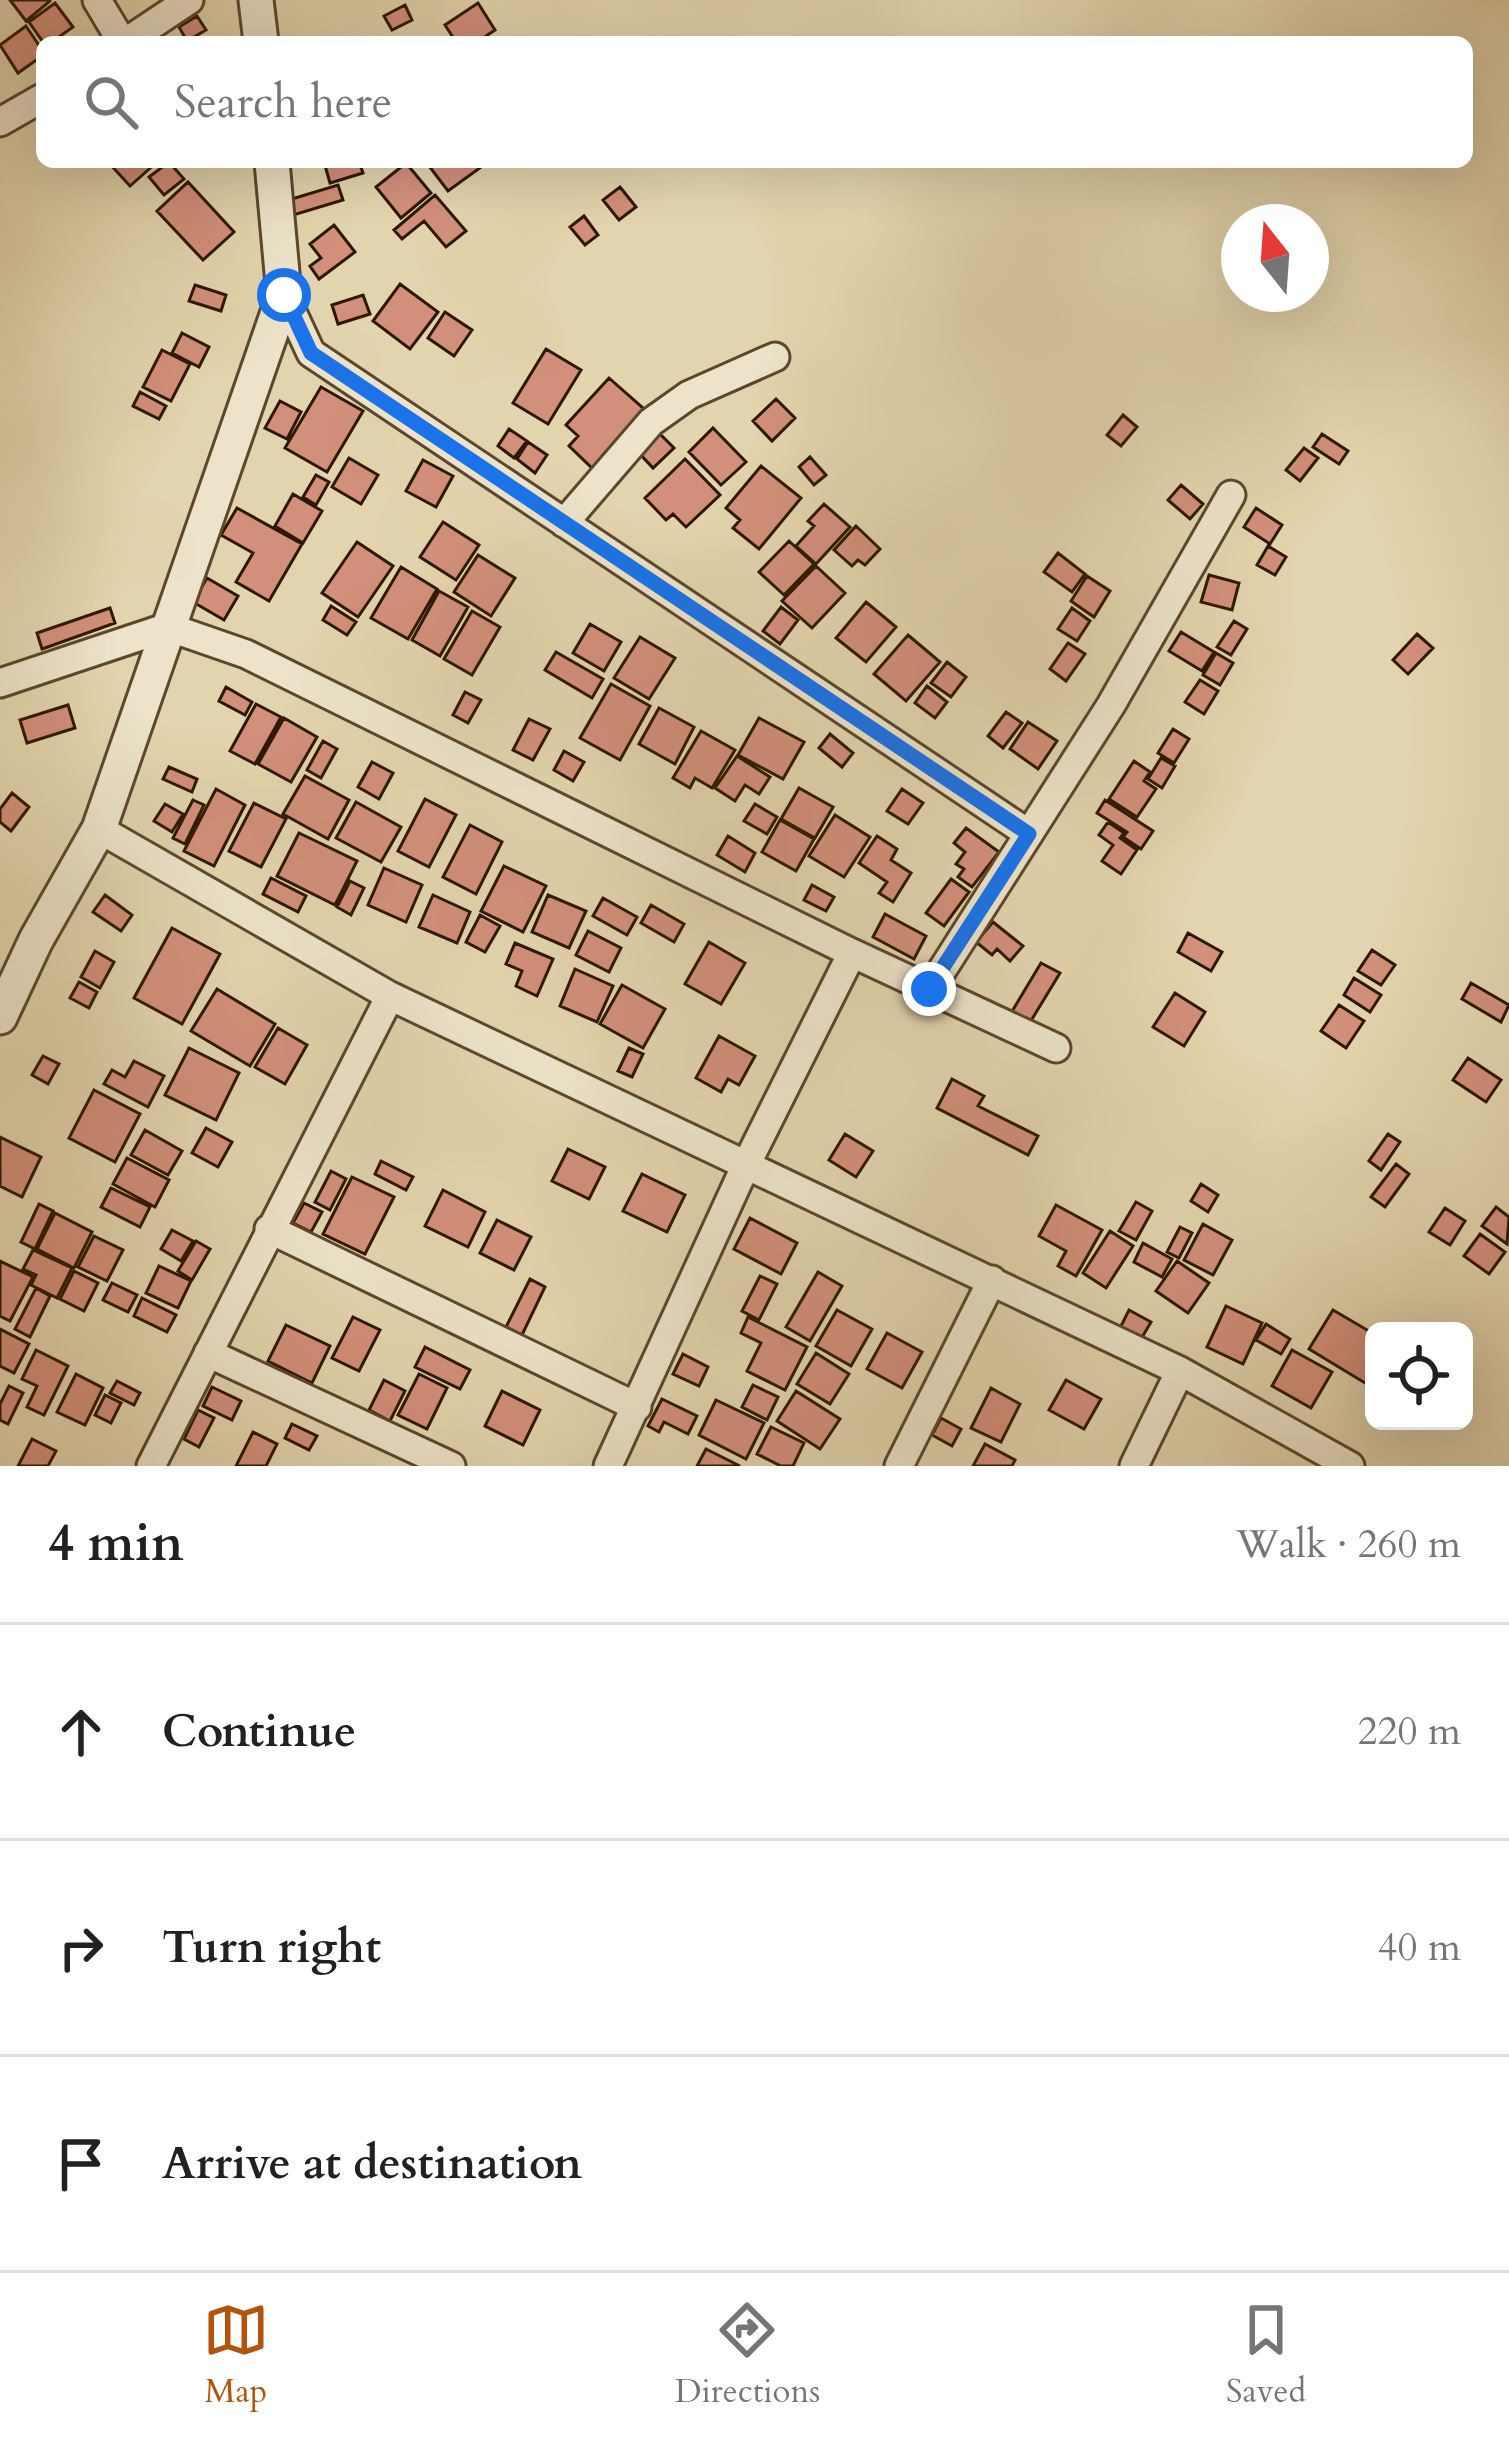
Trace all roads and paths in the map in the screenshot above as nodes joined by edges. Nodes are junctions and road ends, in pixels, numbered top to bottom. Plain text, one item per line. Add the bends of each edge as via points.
1 (97, 0) edge
2 (189, 0) edge
3 (256, 0) edge
4 (120, 36) edge
5 (133, 36) edge
6 (260, 36) edge
7 (36, 100) edge
8 (0, 122) edge
9 (273, 168) edge
10 (284, 295) junction
11 (775, 357) dead end
12 (1231, 495) dead end
13 (564, 524) junction
14 (169, 627) junction
15 (0, 683) edge
16 (99, 829) junction
17 (1029, 834) junction
18 (853, 953) junction
19 (929, 989) junction
20 (390, 996) junction
21 (0, 1017) edge
22 (1057, 1048) dead end
23 (745, 1167) junction
24 (269, 1229) junction
25 (992, 1280) junction
26 (208, 1353) junction
27 (1180, 1371) junction
28 (637, 1406) junction
29 (151, 1466) edge
30 (451, 1466) edge
31 (608, 1466) edge
32 (898, 1466) edge
33 (1135, 1466) edge
34 (1350, 1466) edge

1 - 4 street
2 - 5 street
3 - 6 street
7 - 8 street
9 - 10 street
10 - 13 street via 311,353
10 - 14 street
11 - 13 street via 650,422
12 - 17 street
13 - 17 street
14 - 15 street
14 - 16 street
14 - 18 street via 246,655
16 - 20 street
16 - 21 street
17 - 19 street
18 - 19 street
18 - 23 street
19 - 22 street
20 - 23 street
20 - 24 street
23 - 25 street
23 - 28 street
24 - 26 street
24 - 28 street
25 - 27 street
25 - 32 street
26 - 29 street
26 - 30 street
27 - 33 street
27 - 34 street
28 - 31 street

